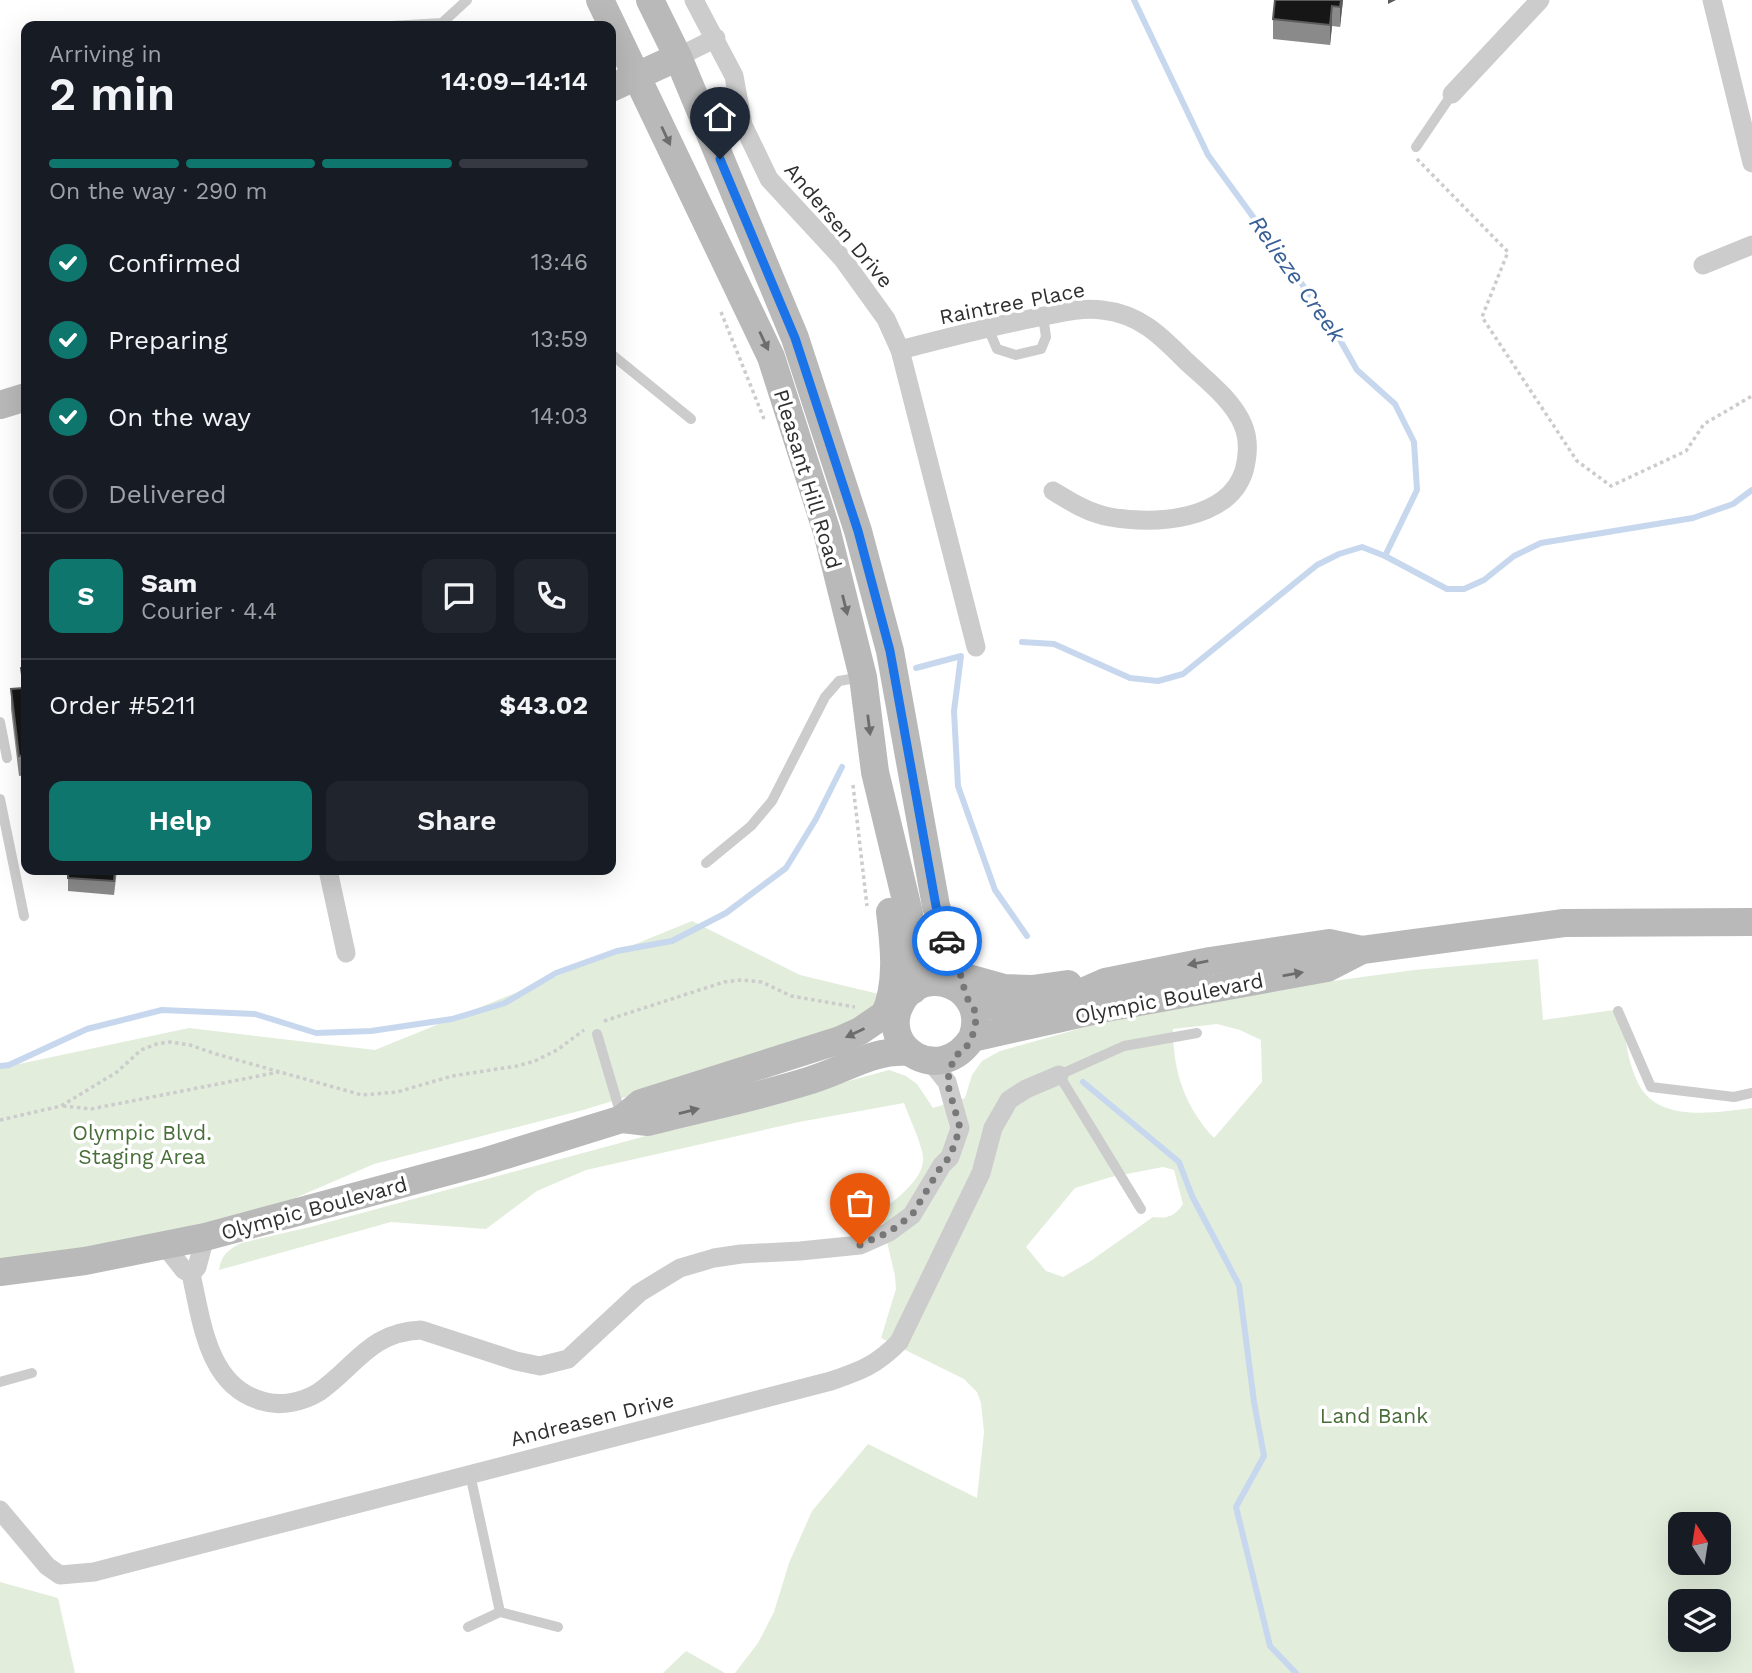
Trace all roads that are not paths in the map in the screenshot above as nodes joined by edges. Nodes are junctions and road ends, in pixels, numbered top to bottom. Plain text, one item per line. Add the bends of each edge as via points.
1 (467, 0) edge
2 (600, 0) edge
3 (650, 0) edge
4 (694, 0) edge
5 (1540, 0) edge
6 (1712, 0) edge
7 (444, 21) edge
8 (610, 21) edge
9 (616, 32) edge
10 (716, 38) junction
11 (678, 57) junction
12 (637, 74) junction
13 (616, 85) edge
14 (1452, 94) joint
15 (1416, 147) road end
16 (1752, 163) edge
17 (1752, 245) edge
18 (1703, 265) dead end
19 (1042, 316) junction
20 (988, 327) junction
21 (900, 350) junction
22 (616, 358) edge
23 (21, 399) edge
24 (0, 405) edge
25 (691, 419) dead end
26 (1052, 491) dead end
27 (976, 647) dead end
28 (863, 677) junction
29 (0, 722) edge
30 (8, 758) dead end
31 (864, 778) junction
32 (0, 799) edge
33 (706, 863) dead end
34 (329, 875) edge
35 (24, 916) dead end
36 (1752, 922) edge
37 (1362, 950) junction
38 (345, 953) dead end
39 (966, 992) junction
40 (889, 1004) junction
41 (1618, 1011) dead end
42 (1197, 1033) dead end
43 (597, 1034) dead end
44 (943, 1058) junction
45 (1059, 1074) junction
46 (1752, 1093) edge
47 (622, 1119) junction
48 (1141, 1209) dead end
49 (205, 1237) junction
50 (165, 1245) junction
51 (0, 1272) edge
52 (191, 1274) junction
53 (32, 1373) dead end
54 (0, 1382) edge
55 (470, 1474) junction
56 (0, 1510) edge
57 (500, 1612) junction
58 (468, 1627) dead end
59 (558, 1627) dead end

1 - 7 lane
2 - 8 main road, Pleasant Hill Road
3 - 11 main road, Pleasant Hill Road
4 - 10 street, Andersen Drive
5 - 14 street
6 - 16 street
9 - 12 main road, Pleasant Hill Road
10 - 11 street
10 - 21 street, Andersen Drive via 734,76 743,125 769,179 842,258 886,319
11 - 12 main road
11 - 39 main road, Pleasant Hill Road via 795,338 858,531 890,651 936,906
12 - 13 main road
12 -> 28 main road, Pleasant Hill Road via 771,357 827,532
14 - 15 lane
17 - 18 street
19 - 20 street, Raintree Place
19 - 20 lane via 1046,337 1041,349 1016,355 997,349
19 - 26 street, Raintree Place via 1103,310 1153,328 1223,397 1242,423 1247,440 1240,484 1226,500 1203,512 1155,519 1110,517 1082,510
20 - 21 street, Raintree Place
21 - 27 street, Andersen Drive
22 - 25 lane
23 - 24 main road
28 -> 31 main road, Pleasant Hill Road
28 - 33 lane via 839,681 825,697 772,801 751,826
29 - 30 lane
31 - 40 main road via 894,940
31 - 40 main road, Pleasant Hill Road via 909,913 913,952
32 - 35 lane
34 - 38 street
36 - 37 main road, Olympic Boulevard via 1564,923
37 -> 39 main road, Olympic Boulevard via 1329,943 1105,982
44 -> 37 main road, Olympic Boulevard via 1106,1009 1326,968
39 - 40 main road, Olympic Boulevard via 940,982 926,983
39 - 44 main road via 976,1020
40 - 44 main road via 898,1012 899,1037
40 -> 47 main road, Olympic Boulevard via 860,1031 840,1040 641,1103
41 - 46 lane via 1651,1087 1734,1097
42 - 45 lane via 1124,1046
43 - 47 lane
47 -> 44 main road, Olympic Boulevard via 648,1122 814,1079 878,1053
44 - 52 street via 960,1128 950,1157 912,1215 860,1245 741,1254 680,1268 639,1293 568,1359 540,1366 421,1330 405,1331 374,1344 317,1393 274,1405 244,1396 219,1369
45 - 48 lane
45 - 55 street, Andreasen Drive via 1009,1100 993,1128 981,1173 899,1342 881,1360 831,1381
47 - 49 main road, Olympic Boulevard via 483,1162
49 - 50 main road, Olympic Boulevard
49 - 52 street
50 - 51 main road, Olympic Boulevard
50 - 52 street
53 - 54 lane
55 - 56 street, Andreasen Drive via 72,1575 60,1575 47,1566
55 - 57 lane
57 - 58 lane
57 - 59 lane

